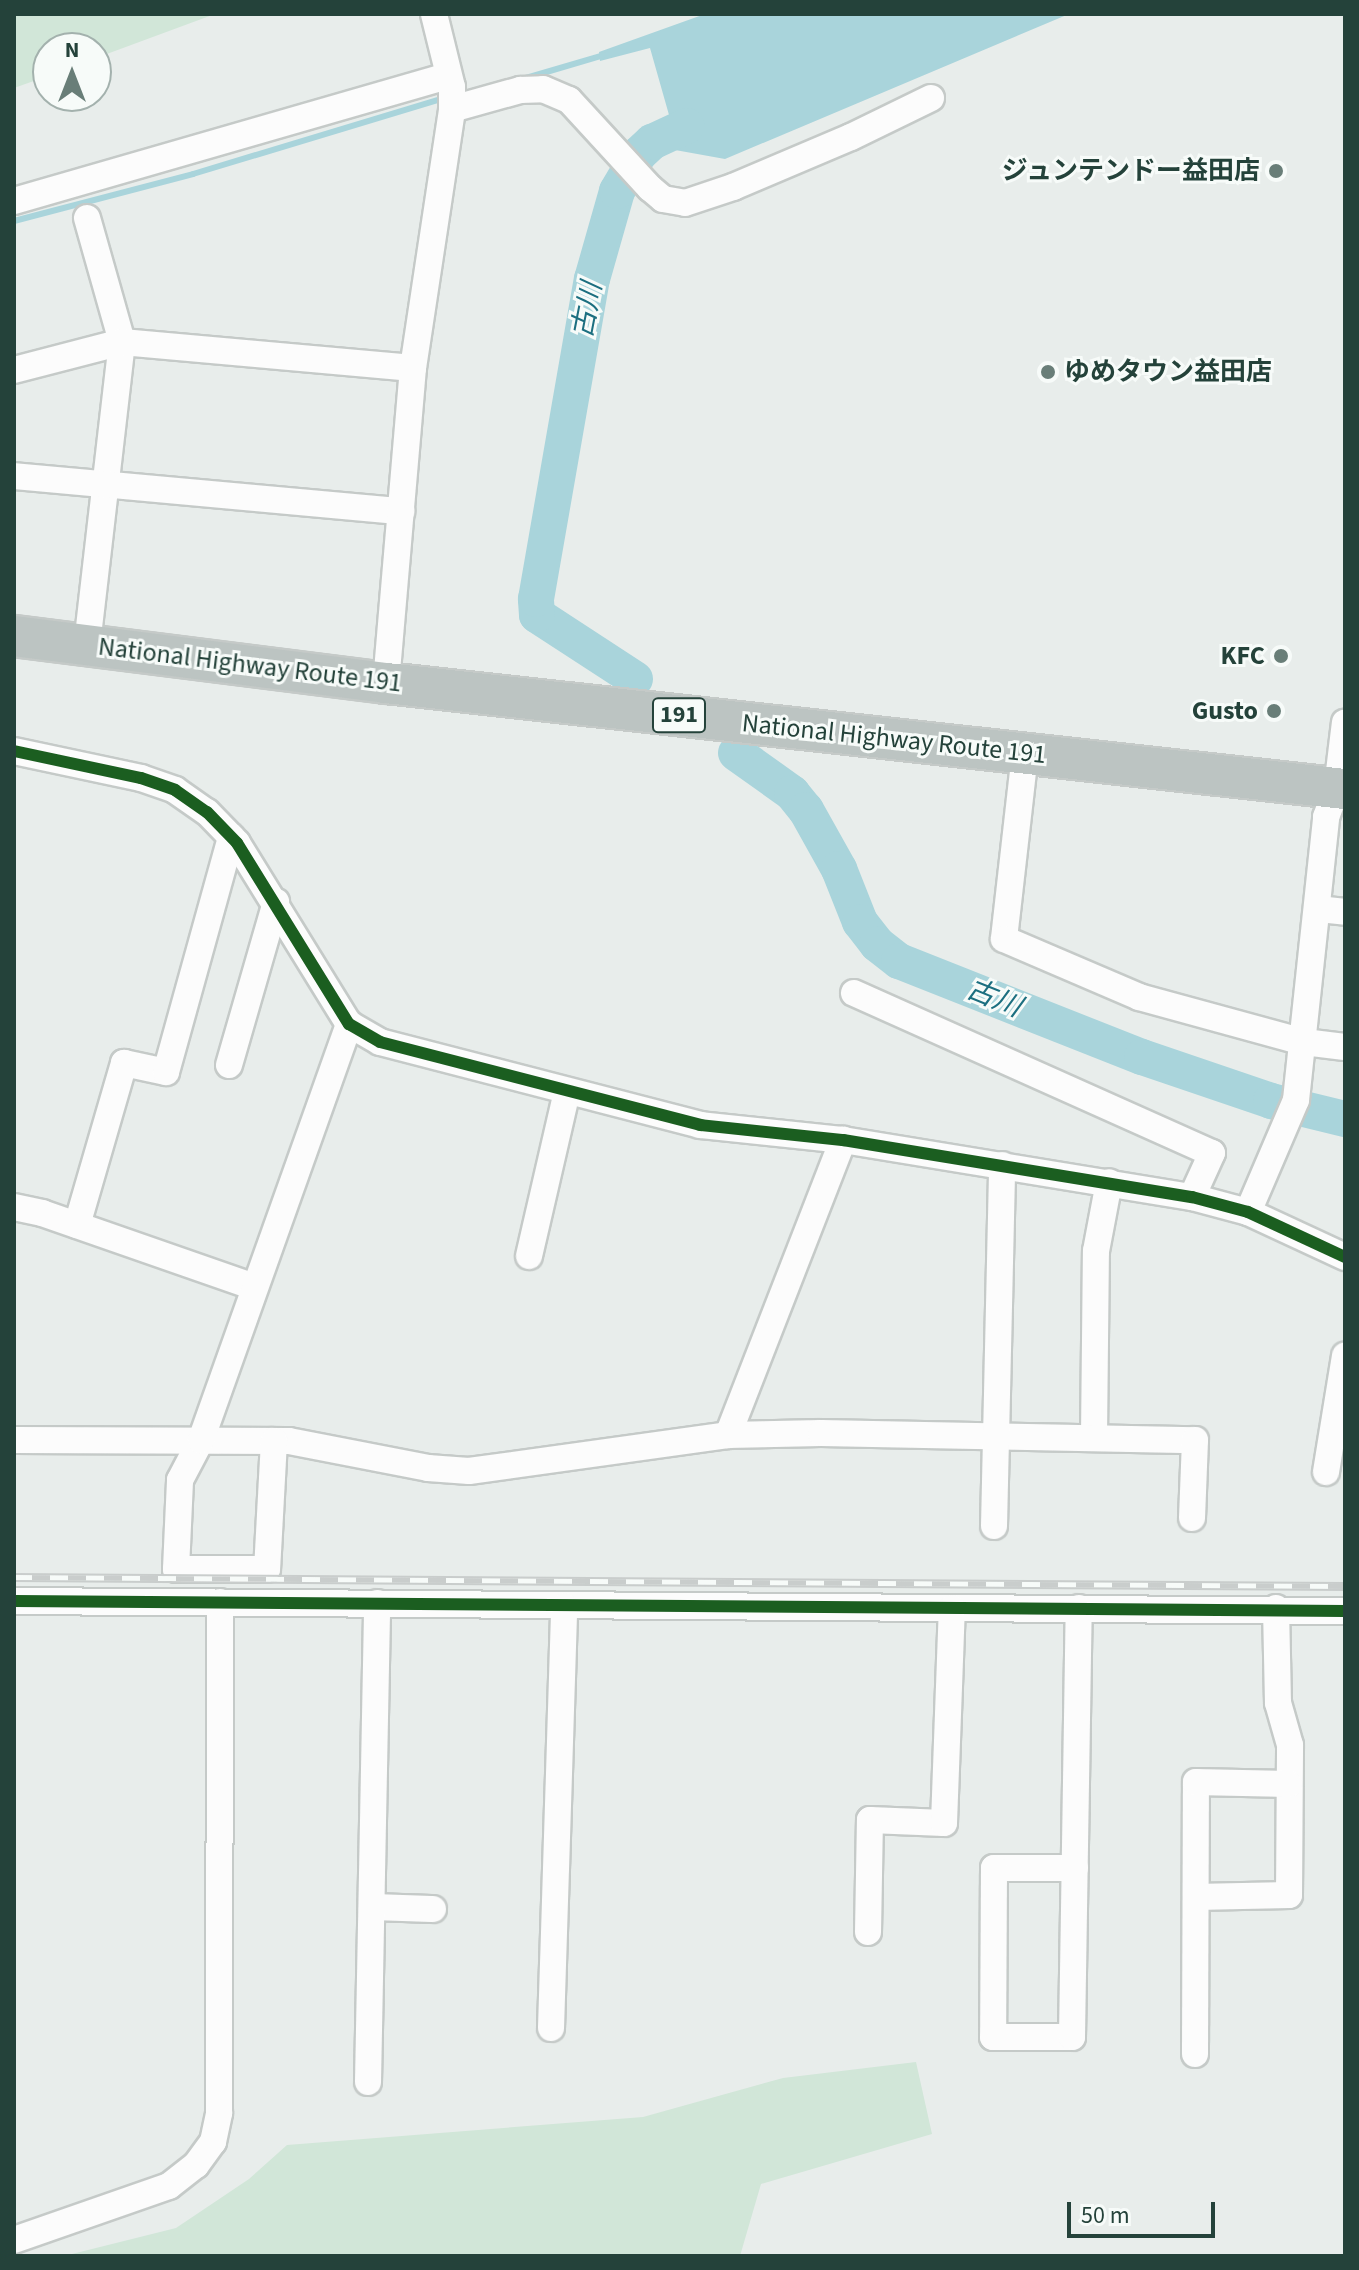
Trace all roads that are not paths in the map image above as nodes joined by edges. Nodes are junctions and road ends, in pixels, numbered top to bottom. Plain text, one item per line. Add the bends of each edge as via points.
1 (434, 14) edge
2 (448, 76) junction
3 (931, 98) dead end
4 (452, 109) junction
5 (14, 201) edge
6 (87, 218) dead end
7 (122, 342) junction
8 (413, 368) junction
9 (14, 370) edge
10 (14, 476) edge
11 (105, 485) junction
12 (401, 511) junction
13 (14, 636) edge
14 (87, 645) junction
15 (386, 683) junction
16 (1345, 722) edge
17 (14, 751) edge
18 (1025, 754) junction
19 (1341, 788) edge
20 (231, 837) junction
21 (276, 902) junction
22 (1318, 909) junction
23 (1345, 912) edge
24 (854, 993) dead end
25 (349, 1024) junction
26 (1304, 1042) junction
27 (1345, 1047) edge
28 (229, 1065) dead end
29 (567, 1092) junction
30 (843, 1140) junction
31 (1002, 1165) junction
32 (1109, 1182) junction
33 (1192, 1197) junction
34 (14, 1207) edge
35 (1248, 1212) junction
36 (77, 1225) junction
37 (529, 1256) dead end
38 (1345, 1257) edge
39 (255, 1287) junction
40 (1345, 1356) edge
41 (728, 1435) junction
42 (1094, 1436) junction
43 (995, 1438) junction
44 (14, 1440) edge
45 (201, 1440) junction
46 (274, 1441) junction
47 (1326, 1472) dead end
48 (1192, 1518) dead end
49 (994, 1526) dead end
50 (14, 1601) edge
51 (220, 1602) junction
52 (377, 1603) junction
53 (564, 1606) junction
54 (952, 1608) junction
55 (1079, 1608) junction
56 (1276, 1608) junction
57 (1345, 1611) edge
58 (1289, 1784) junction
59 (1075, 1868) junction
60 (1196, 1897) junction
61 (372, 1907) junction
62 (433, 1909) dead end
63 (868, 1932) dead end
64 (551, 2028) dead end
65 (1195, 2054) dead end
66 (368, 2082) dead end
67 (14, 2240) edge

1 - 2 street
2 - 4 street
2 - 5 street
3 - 4 street via 733,187 685,203 663,199 569,100 543,89
4 - 8 street
6 - 7 street
7 - 8 street
7 - 9 street
7 - 11 street
8 - 12 street
10 - 11 street
11 - 12 street
11 - 14 street
12 - 15 street
13 - 14 highway, National Highway Route 191 / 191
14 - 15 highway, National Highway Route 191 / 191
15 - 18 highway, National Highway Route 191 / 191
16 - 19 street
17 - 20 street via 175,790
18 - 19 highway, National Highway Route 191 / 191
18 - 26 street via 1004,939 1139,997
19 - 22 street via 1326,817
20 - 21 street
20 - 36 street via 166,1072 124,1063
21 - 25 street
21 - 28 street
22 - 23 street
22 - 26 street
24 - 33 street via 1212,1153
25 - 29 street via 392,1046
25 - 39 street
26 - 27 street
26 - 35 street via 1290,1119
29 - 30 street via 700,1125
29 - 37 street
30 - 31 street
30 - 41 street
31 - 32 street
31 - 43 street
32 - 33 street
32 - 42 street via 1096,1251
33 - 35 street
34 - 36 street
35 - 38 street
36 - 39 street
39 - 45 street
40 - 47 street
41 - 43 street
41 - 46 street via 469,1471
42 - 43 street
42 - 48 street via 1195,1440
43 - 49 street
44 - 45 street
45 - 46 street
45 - 46 street via 180,1480 176,1569 267,1569
50 - 51 street
51 - 52 street
51 - 67 street via 219,2113 213,2142 196,2165 169,2186
52 - 53 street
52 - 61 street
53 - 54 street
53 - 64 street
54 - 55 street
54 - 63 street via 944,1823 870,1820
55 - 56 street
55 - 59 street
56 - 57 street
56 - 58 street via 1278,1703 1290,1745
58 - 60 street via 1289,1895
58 - 60 street via 1196,1782
59 - 59 street via 1072,2037 993,2037 994,1868
60 - 65 street
61 - 62 street
61 - 66 street

